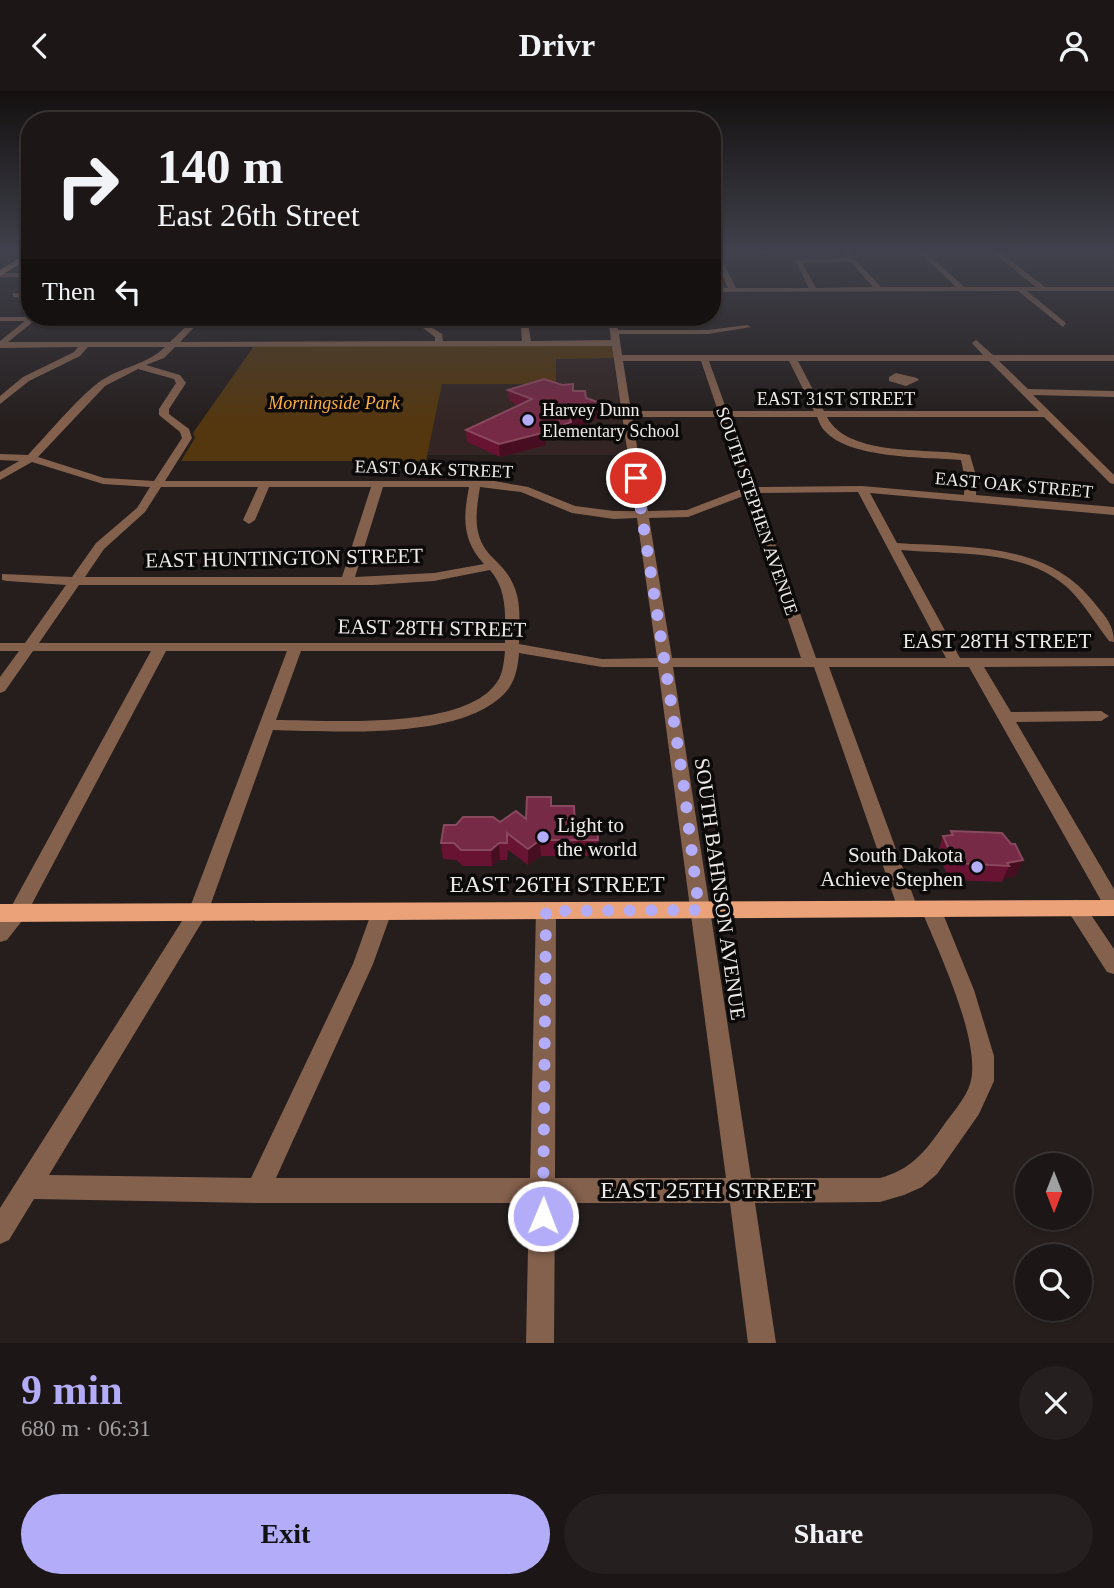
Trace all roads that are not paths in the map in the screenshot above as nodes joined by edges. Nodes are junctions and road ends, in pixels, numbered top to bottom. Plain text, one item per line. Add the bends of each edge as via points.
1 (1043, 308) edge
2 (21, 318) edge
3 (0, 319) edge
4 (1063, 325) dead end
5 (23, 326) edge
6 (191, 326) edge
7 (422, 326) edge
8 (525, 326) edge
9 (613, 326) edge
10 (747, 327) dead end
11 (976, 343) dead end
12 (174, 344) junction
13 (439, 344) junction
14 (527, 344) junction
15 (0, 345) edge
16 (85, 345) junction
17 (616, 345) junction
18 (704, 358) junction
19 (792, 358) junction
20 (878, 358) junction
21 (990, 358) junction
22 (1114, 358) edge
23 (138, 366) junction
24 (899, 375) dead end
25 (1025, 392) junction
26 (1114, 394) edge
27 (0, 401) edge
28 (626, 414) junction
29 (724, 414) junction
30 (822, 414) junction
31 (1046, 414) junction
32 (173, 423) junction
33 (156, 427) dead end
34 (0, 457) edge
35 (31, 458) junction
36 (0, 477) edge
37 (1114, 481) edge
38 (157, 484) junction
39 (265, 484) junction
40 (378, 484) junction
41 (475, 484) junction
42 (862, 489) junction
43 (750, 490) junction
44 (970, 498) junction
45 (1114, 511) edge
46 (642, 516) junction
47 (249, 520) dead end
48 (894, 546) junction
49 (494, 565) junction
50 (7, 577) dead end
51 (348, 579) junction
52 (74, 580) junction
53 (1114, 638) edge
54 (0, 647) edge
55 (29, 647) junction
56 (161, 647) junction
57 (295, 647) junction
58 (512, 647) junction
59 (955, 662) junction
60 (974, 662) junction
61 (1114, 662) edge
62 (815, 663) junction
63 (664, 664) junction
64 (0, 688) edge
65 (1101, 716) dead end
66 (1007, 717) junction
67 (266, 725) junction
68 (1114, 907) edge
69 (1076, 908) junction
70 (920, 909) junction
71 (699, 910) junction
72 (382, 911) junction
73 (546, 911) junction
74 (9, 912) edge
75 (198, 912) junction
76 (0, 934) edge
77 (1114, 967) edge
78 (30, 1187) junction
79 (543, 1190) junction
80 (258, 1191) junction
81 (740, 1191) junction
82 (0, 1231) edge
83 (540, 1343) edge
84 (762, 1343) edge

1 - 4 street
2 - 3 street
5 - 15 street
6 - 12 street
7 - 13 street via 439,336
8 - 14 street
9 - 17 street, SOUTH BAHNSON AVENUE
10 - 17 street
11 - 21 street
12 - 13 street
12 - 16 street
12 - 23 street
13 - 14 street
14 - 17 street
15 - 16 street
16 - 27 street via 77,354 26,379
17 - 18 street
17 - 28 street, SOUTH BAHNSON AVENUE
18 - 19 street
18 - 29 street, SOUTH STEPHEN AVENUE
19 - 20 street
19 - 30 street
20 - 21 street
20 - 24 street
21 - 22 street
21 - 25 street
23 - 32 street via 177,377 181,383 164,409
23 - 35 street via 102,384
25 - 26 street
25 - 31 street
28 - 29 street, EAST 31ST STREET
28 - 46 street, SOUTH BAHNSON AVENUE
29 - 30 street, EAST 31ST STREET
29 - 43 street, SOUTH STEPHEN AVENUE
30 - 31 street, EAST 31ST STREET
30 - 44 street via 831,433 846,442 966,457
31 - 37 street
32 - 33 street
32 - 38 street via 187,438
34 - 35 street, EAST OAK STREET
35 - 36 street
35 - 38 street, EAST OAK STREET via 103,481
38 - 39 street, EAST OAK STREET
38 - 52 street via 141,510 100,546
39 - 40 street, EAST OAK STREET
39 - 47 street
40 - 41 street, EAST OAK STREET
40 - 51 street
41 - 46 street, EAST OAK STREET via 514,487 583,512
41 - 49 street via 470,533 479,551
42 - 43 street, EAST OAK STREET
42 - 44 street, EAST OAK STREET
42 - 48 street
43 - 46 street, EAST OAK STREET via 688,513
43 - 62 street, SOUTH STEPHEN AVENUE
44 - 45 street, EAST OAK STREET
46 - 63 street, SOUTH BAHNSON AVENUE
48 - 53 street via 1036,563 1072,585
48 - 59 street
49 - 51 street, EAST HUNTINGTON STREET via 440,577
49 - 58 street via 513,603
50 - 52 street, EAST HUNTINGTON STREET
51 - 52 street, EAST HUNTINGTON STREET
52 - 55 street
54 - 55 street, EAST 28TH STREET
55 - 56 street, EAST 28TH STREET
55 - 64 street
56 - 57 street, EAST 28TH STREET
56 - 74 street
57 - 58 street, EAST 28TH STREET
57 - 67 street
58 - 63 street, EAST 28TH STREET via 603,663
58 - 67 street via 502,687 485,703 458,716 411,724
59 - 60 street, EAST 28TH STREET
59 - 62 street, EAST 28TH STREET
60 - 61 street, EAST 28TH STREET
60 - 66 street
62 - 63 street, EAST 28TH STREET
62 - 70 street, SOUTH STEPHEN AVENUE
63 - 71 street, SOUTH BAHNSON AVENUE
65 - 66 street
66 - 68 street
67 - 75 street
68 - 69 main road, EAST 26TH STREET
69 - 70 main road, EAST 26TH STREET
69 - 77 street
70 - 71 main road, EAST 26TH STREET
70 - 81 street, EAST 25TH STREET via 977,1033 984,1071 976,1097 930,1166 902,1185
71 - 73 main road, EAST 26TH STREET
71 - 81 street, SOUTH BAHNSON AVENUE
72 - 73 main road, EAST 26TH STREET
72 - 75 main road, EAST 26TH STREET
72 - 80 street via 363,964
73 - 79 street
74 - 75 main road, EAST 26TH STREET
74 - 76 street
75 - 78 street
78 - 80 street, EAST 25TH STREET
78 - 82 street
79 - 80 street, EAST 25TH STREET
79 - 81 street, EAST 25TH STREET
79 - 83 street
81 - 84 street, SOUTH BAHNSON AVENUE

